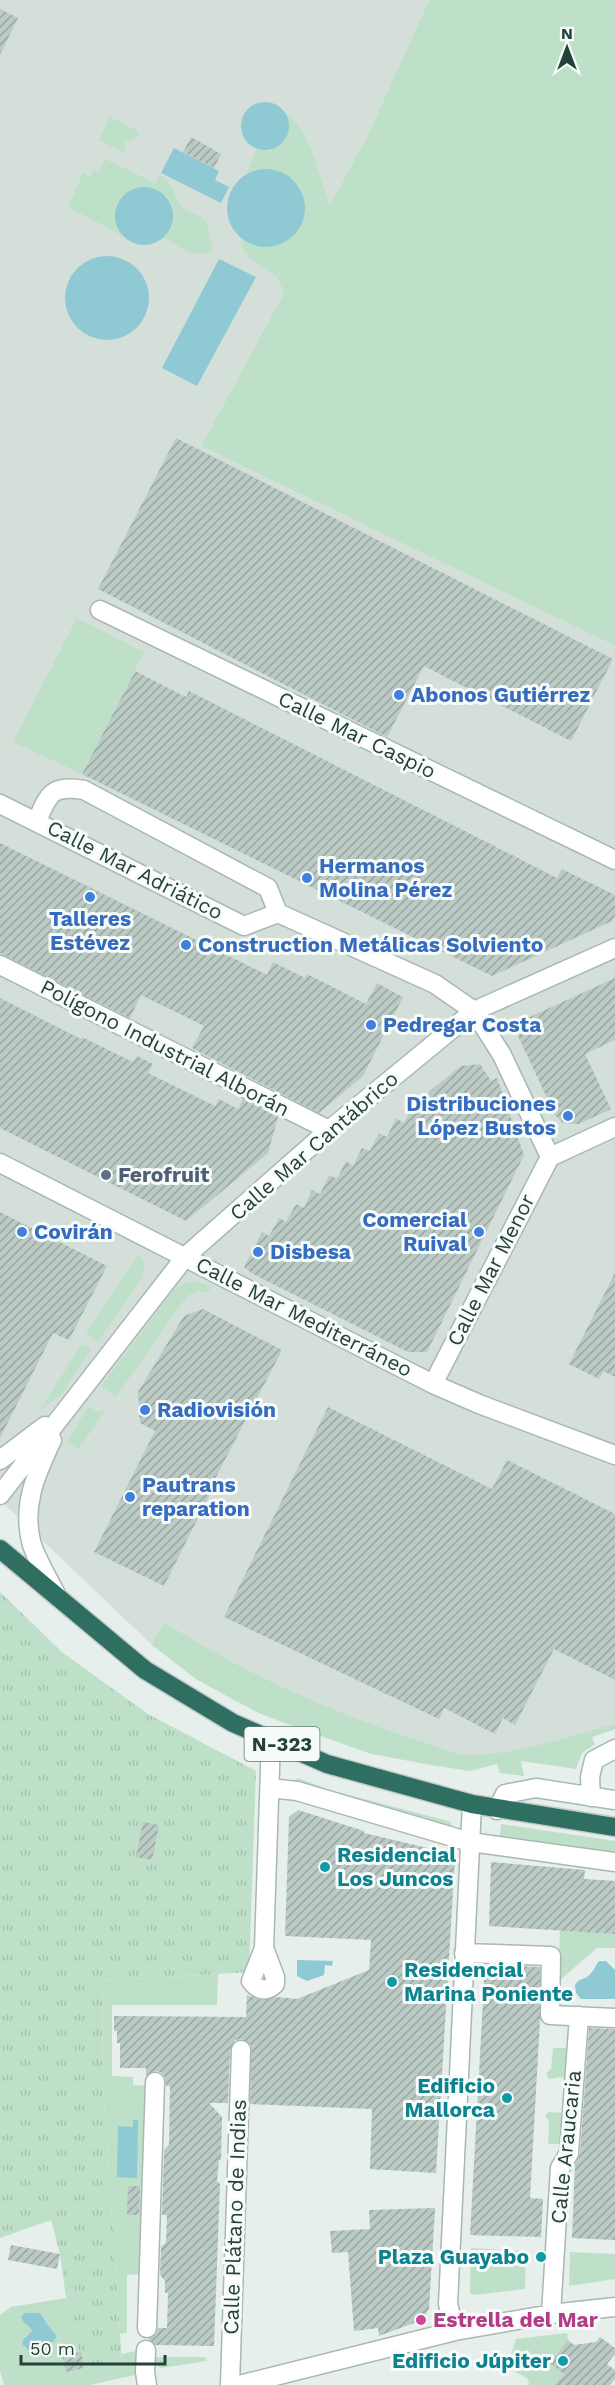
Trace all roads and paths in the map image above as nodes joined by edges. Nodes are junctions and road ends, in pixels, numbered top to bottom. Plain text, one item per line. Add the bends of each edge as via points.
1 (100, 610) dead end
2 (0, 804) edge
3 (37, 821) junction
4 (615, 860) edge
5 (278, 913) junction
6 (615, 948) edge
7 (0, 965) edge
8 (474, 1011) junction
9 (615, 1127) edge
10 (329, 1130) junction
11 (550, 1157) junction
12 (0, 1163) edge
13 (186, 1256) junction
14 (433, 1384) junction
15 (66, 1411) junction
16 (615, 1455) edge
17 (0, 1461) edge
18 (0, 1495) edge
19 (0, 1549) edge
20 (57, 1596) junction
21 (271, 1739) junction
22 (615, 1749) edge
23 (270, 1788) junction
24 (591, 1797) junction
25 (615, 1800) edge
26 (472, 1804) junction
27 (497, 1810) junction
28 (615, 1827) edge
29 (470, 1842) junction
30 (615, 1862) edge
31 (264, 1948) dead end
32 (464, 1953) junction
33 (579, 2016) junction
34 (615, 2018) edge
35 (241, 2050) dead end
36 (155, 2082) dead end
37 (615, 2307) edge
38 (551, 2314) junction
39 (147, 2328) dead end
40 (455, 2331) junction
41 (146, 2350) dead end
42 (147, 2385) edge
43 (230, 2385) edge
44 (239, 2385) edge

1 - 4 street, Calle Mar Caspio
2 - 3 street
3 - 5 street, Calle Mar Adriático via 244,926
3 - 5 street, Calle Mar Adriático via 52,792 66,788 84,790 268,888
5 - 8 street via 435,984
6 - 8 street, Calle Mar Cantábrico
7 - 10 street, Polígono Industrial Alborán
8 - 10 street, Calle Mar Cantábrico
8 - 11 street via 502,1055
9 - 11 street
10 - 13 street, Calle Mar Cantábrico
11 - 14 street, Calle Mar Menor
12 - 13 street, Calle Mar Mediterráneo
13 - 14 street, Calle Mar Mediterráneo
13 - 15 street, Calle Mar Cantábrico
14 - 16 street, Calle Mar Mediterráneo
15 - 17 street, Calle Mar Cantábrico
15 - 18 street, Calle Mar Cantábrico
15 - 20 street, Calle Mar Cantábrico via 34,1480 28,1505 33,1545
19 - 20 highway, N-323
20 - 21 highway, N-323 via 145,1670 233,1723
21 - 23 street
21 - 26 highway, N-323 via 327,1764
22 - 24 street via 594,1760
23 - 29 street via 297,1791
23 - 31 street
24 - 25 street
24 - 27 street via 536,1788 505,1794
26 - 27 highway, N-323
26 - 29 street
27 - 28 highway, N-323
29 - 30 street
29 - 32 street
32 - 33 street via 551,1956 550,2014
32 - 40 street via 448,2304
33 - 34 street
33 - 38 street, Calle Araucaria via 569,2153 560,2168
35 - 43 street, Calle Plátano de Indias
36 - 39 street
37 - 38 street
38 - 40 street
40 - 44 street
41 - 42 street

